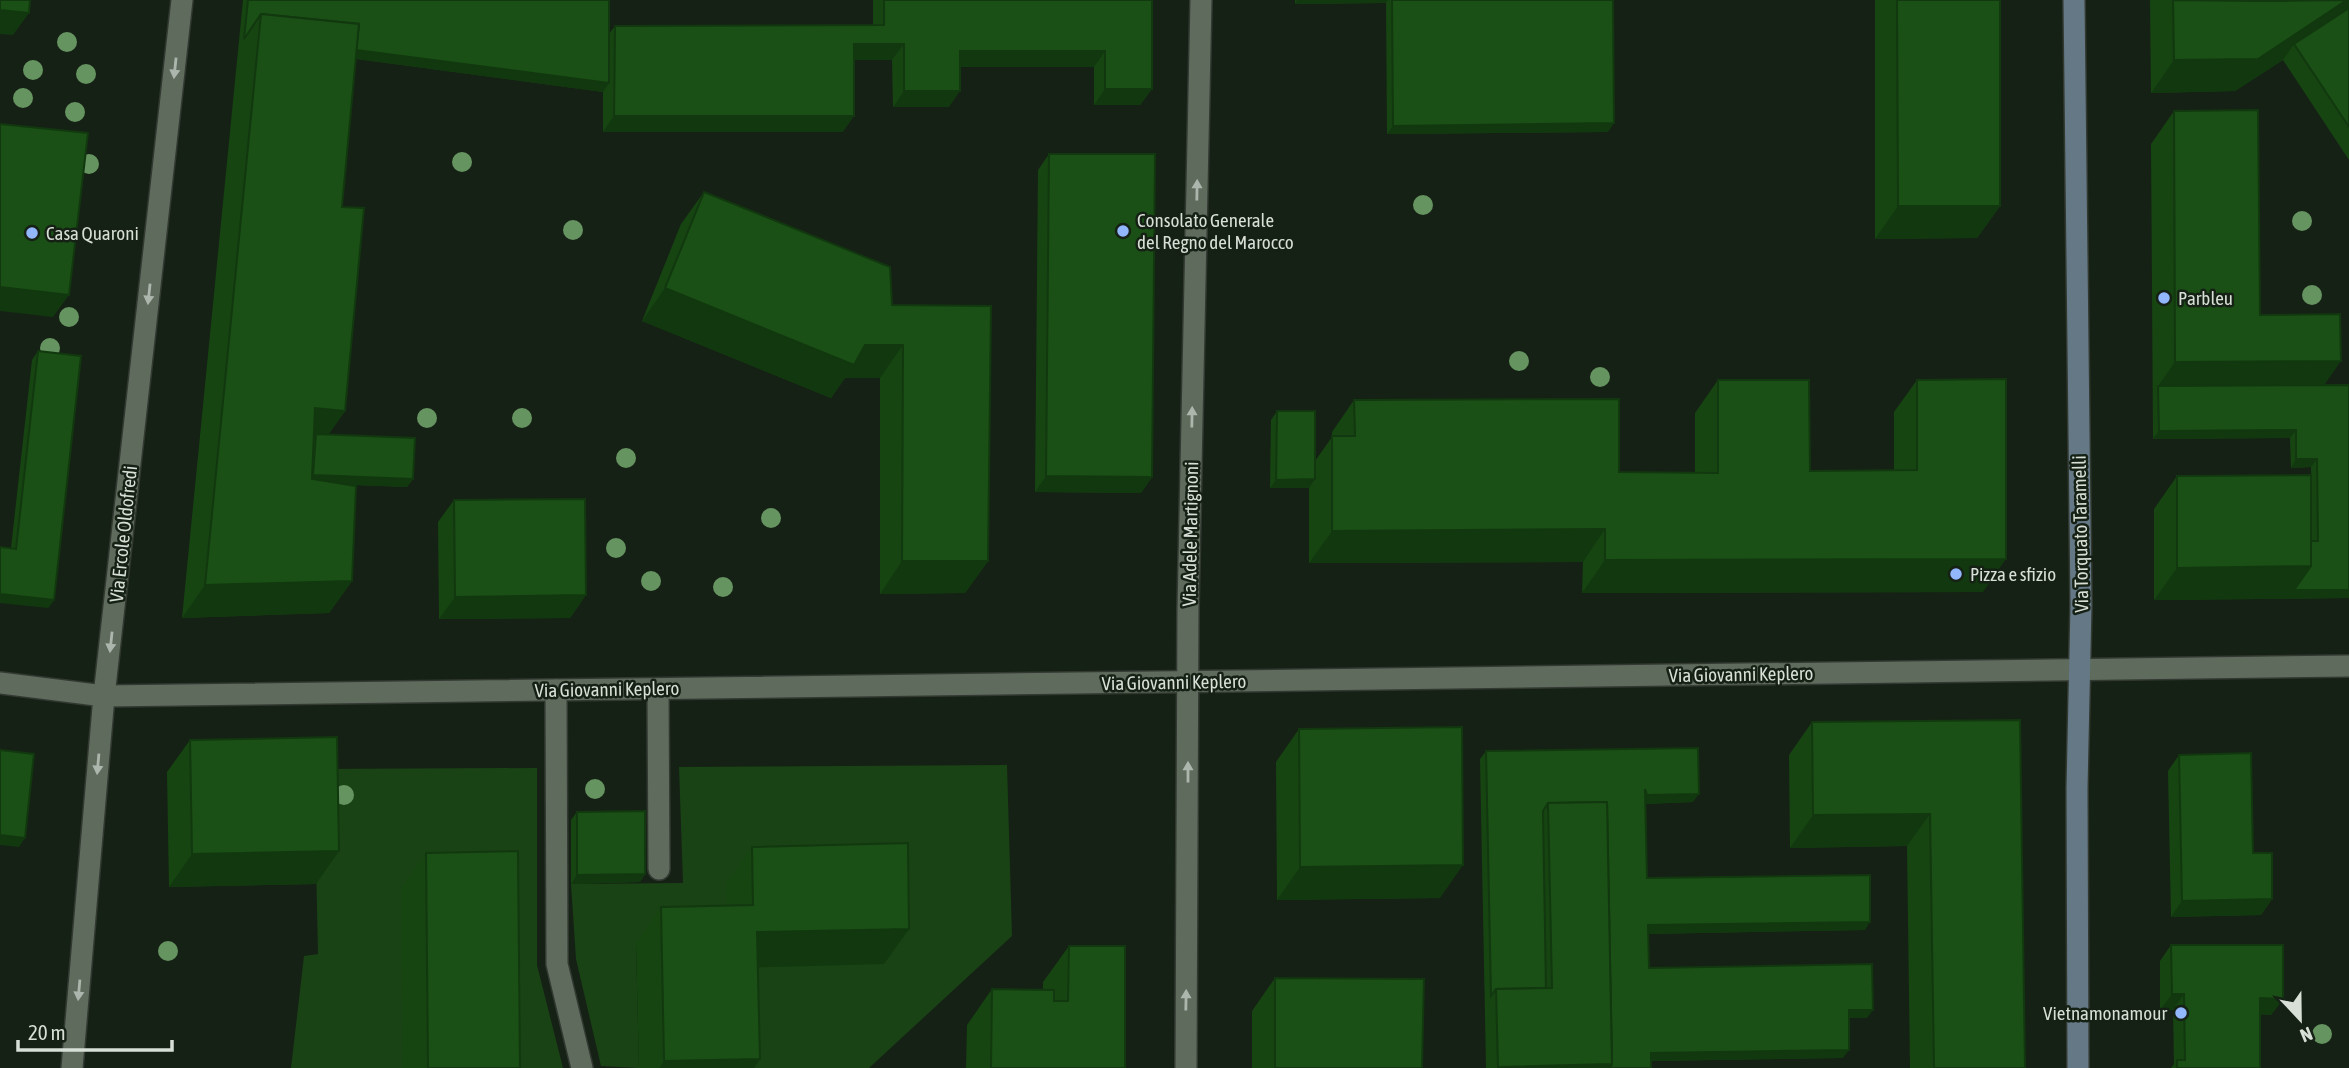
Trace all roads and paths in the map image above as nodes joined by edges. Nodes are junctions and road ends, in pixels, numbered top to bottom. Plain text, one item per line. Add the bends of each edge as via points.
1 (182, 0) edge
2 (1201, 0) edge
3 (2074, 0) edge
4 (2349, 666) edge
5 (2081, 670) junction
6 (1188, 682) junction
7 (0, 683) edge
8 (658, 689) junction
9 (556, 690) junction
10 (104, 696) junction
11 (659, 869) dead end
12 (72, 1068) edge
13 (582, 1068) edge
14 (1186, 1068) edge
15 (2078, 1068) edge

1 -> 10 street, Via Ercole Oldofredi
6 -> 2 street, Via Adele Martignoni
3 - 5 street, Via Torquato Taramelli
4 - 5 street, Via Giovanni Keplero
5 - 6 street, Via Giovanni Keplero
5 - 15 street, Via Torquato Taramelli
6 - 8 street, Via Giovanni Keplero
14 -> 6 street, Via Adele Martignoni
7 - 10 street, Via Giovanni Keplero
8 - 9 street, Via Giovanni Keplero
8 - 11 street
9 - 10 street, Via Giovanni Keplero
9 - 13 street via 557,964
10 -> 12 street, Via Ercole Oldofredi

